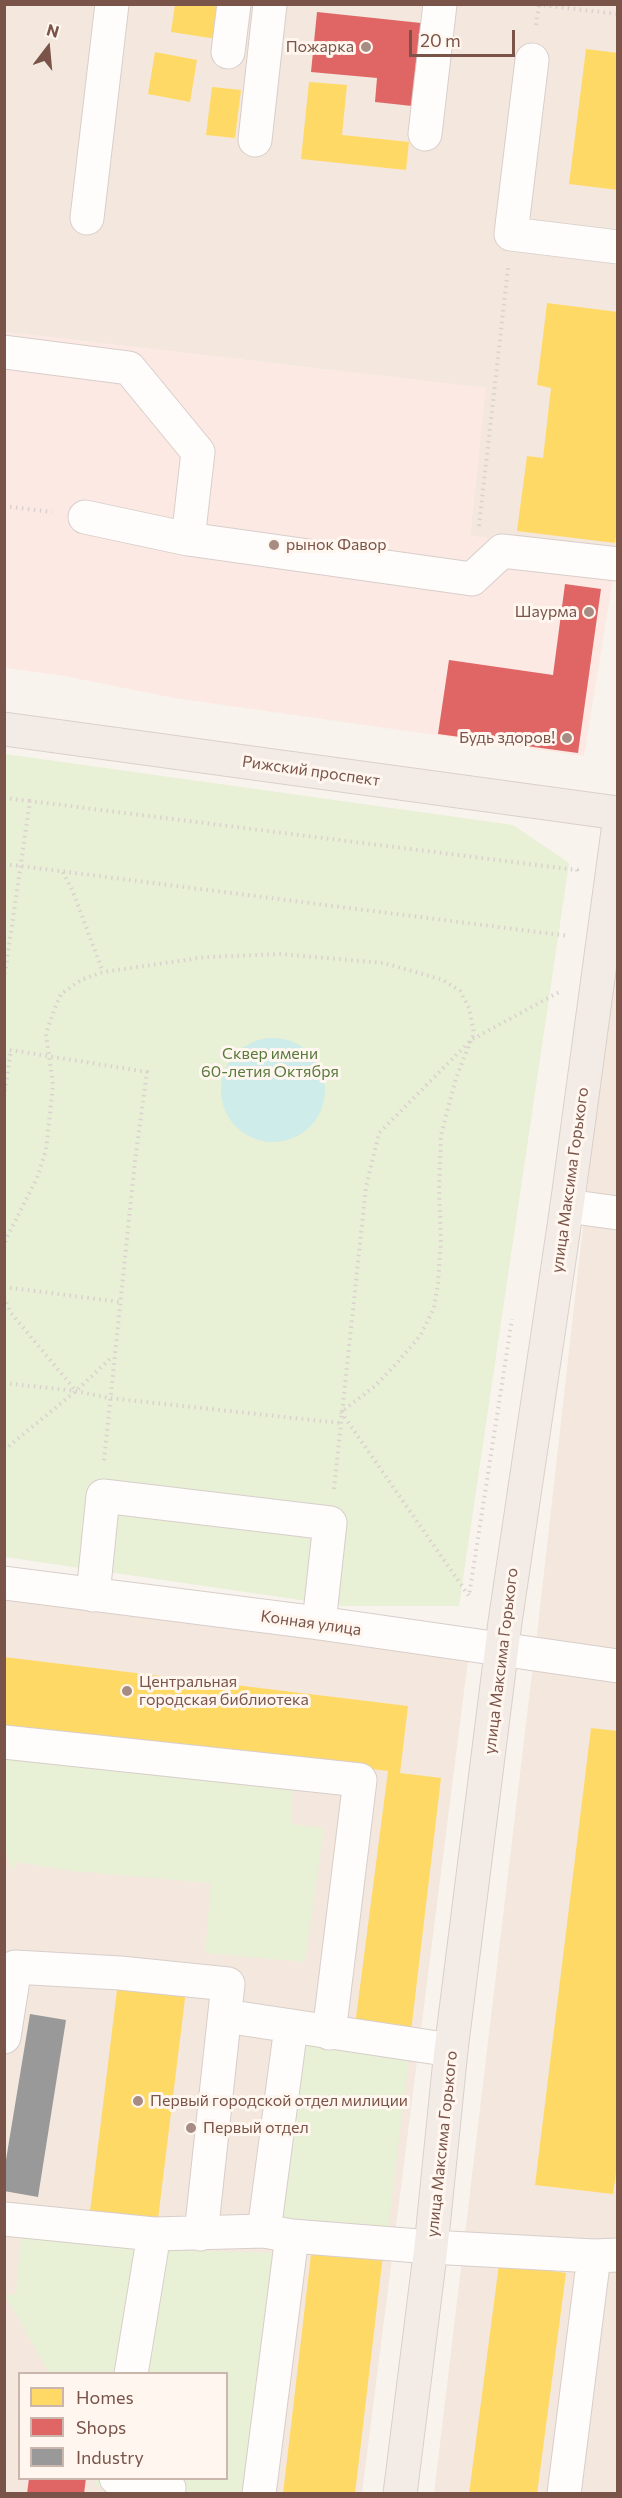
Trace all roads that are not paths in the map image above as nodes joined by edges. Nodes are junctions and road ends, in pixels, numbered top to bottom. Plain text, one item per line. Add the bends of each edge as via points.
1 (112, 4) edge
2 (234, 4) edge
3 (270, 4) edge
4 (440, 4) edge
5 (228, 52) dead end
6 (532, 60) dead end
7 (425, 134) dead end
8 (255, 140) dead end
9 (87, 218) dead end
10 (618, 248) edge
11 (4, 352) edge
12 (85, 517) road end
13 (188, 539) junction
14 (618, 564) edge
15 (4, 729) edge
16 (618, 813) edge
17 (618, 831) edge
18 (567, 1206) junction
19 (618, 1213) edge
20 (4, 1583) edge
21 (93, 1595) junction
22 (319, 1623) junction
23 (503, 1649) junction
24 (618, 1666) edge
25 (4, 1742) edge
26 (7, 1996) edge
27 (225, 2016) junction
28 (291, 2027) junction
29 (329, 2033) junction
30 (4, 2037) edge
31 (451, 2050) junction
32 (4, 2219) edge
33 (154, 2234) junction
34 (201, 2234) junction
35 (278, 2234) junction
36 (431, 2247) junction
37 (606, 2256) edge
38 (131, 2372) edge
39 (127, 2480) edge
40 (169, 2488) dead end
41 (259, 2493) edge
42 (400, 2493) edge
43 (564, 2493) edge

1 - 9 street
2 - 5 street
3 - 8 street
4 - 7 street
6 - 10 street via 512,234
11 - 13 street via 129,368 198,452
12 - 13 street
13 - 14 street via 472,579 502,550
15 - 16 main road, Рижский проспект
17 - 18 main road, улица Максима Горького
18 - 19 street
18 - 23 main road, улица Максима Горького
20 - 21 street, Конная улица
21 - 22 street, Конная улица
21 - 22 street via 103,1496 330,1523
22 - 23 street, Конная улица
23 - 24 street, Конная улица
23 - 31 main road, улица Максима Горького
25 - 29 street via 360,1780
26 - 27 street via 15,1966 120,1973 228,1984
26 - 30 street
27 - 28 street
27 - 34 street
28 - 29 street
28 - 35 street
29 - 31 street
31 - 36 main road, улица Максима Горького
32 - 33 street
33 - 34 street
33 - 38 street
34 - 35 street
35 - 36 street
35 - 41 street
36 - 37 street
36 - 42 main road, улица Максима Горького
37 - 43 street
39 - 40 street

